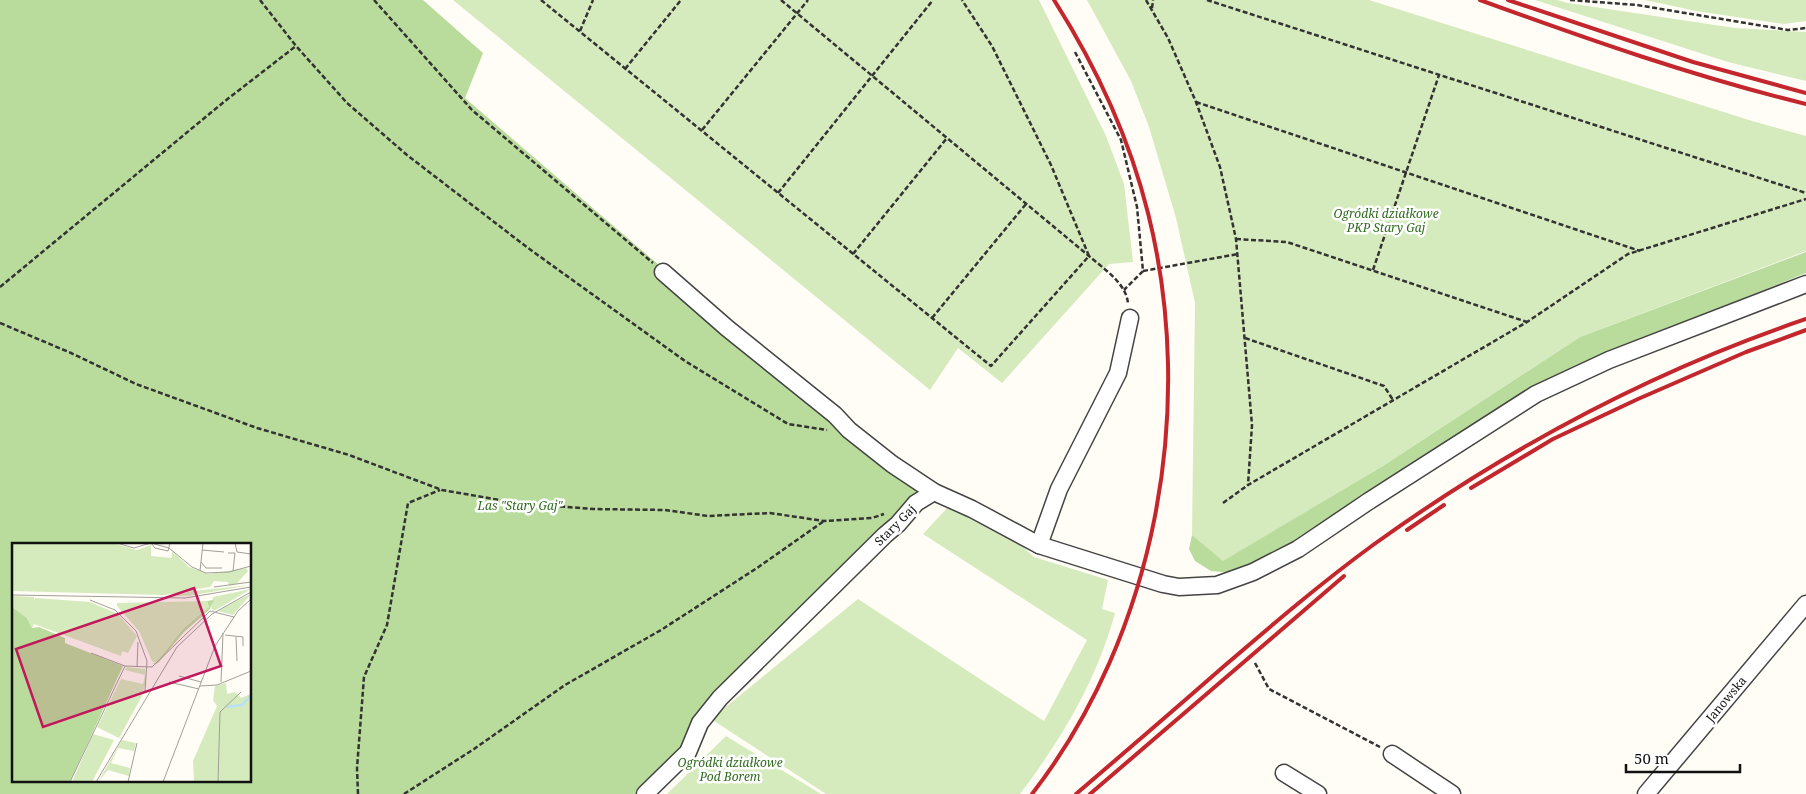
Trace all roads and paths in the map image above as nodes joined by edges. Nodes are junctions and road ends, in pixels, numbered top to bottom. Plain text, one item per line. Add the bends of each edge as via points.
1 (260, 0) edge
2 (374, 0) edge
3 (541, 0) edge
4 (593, 0) edge
5 (681, 0) edge
6 (781, 0) edge
7 (808, 0) edge
8 (933, 0) edge
9 (962, 0) edge
10 (1146, 0) edge
11 (1153, 0) edge
12 (1207, 0) edge
13 (1570, 0) edge
14 (1152, 9) junction
15 (797, 14) junction
16 (1806, 28) edge
17 (580, 32) junction
18 (296, 46) junction
19 (1076, 52) dead end
20 (625, 69) junction
21 (1439, 75) junction
22 (873, 76) junction
23 (1196, 102) junction
24 (701, 131) junction
25 (947, 138) junction
26 (1406, 172) junction
27 (778, 193) junction
28 (1806, 193) edge
29 (1806, 199) edge
30 (1026, 204) junction
31 (1236, 238) junction
32 (1642, 251) junction
33 (853, 254) junction
34 (1238, 254) junction
35 (1089, 256) junction
36 (1143, 271) junction
37 (1373, 271) junction
38 (663, 272) joint
39 (1806, 284) edge
40 (0, 286) edge
41 (1124, 290) junction
42 (932, 318) junction
43 (1130, 318) joint
44 (1527, 322) junction
45 (0, 323) edge
46 (1245, 338) junction
47 (1393, 400) junction
48 (849, 430) junction
49 (1248, 485) junction
50 (442, 490) junction
51 (934, 492) junction
52 (1223, 503) dead end
53 (889, 512) dead end
54 (824, 521) junction
55 (1039, 545) junction
56 (1806, 604) edge
57 (1255, 663) dead end
58 (1392, 754) joint
59 (1284, 773) dead end
60 (358, 794) edge
61 (404, 794) edge
62 (645, 794) edge
63 (1318, 794) edge
64 (1452, 794) edge
65 (1646, 794) edge

1 - 18 path
2 - 38 path via 472,110
3 - 17 path
4 - 17 path
5 - 20 path
6 - 15 path
7 - 15 path
8 - 22 path
9 - 35 path via 992,46 1051,164
10 - 14 path
11 - 14 path
12 - 21 path
13 - 16 path via 1636,5 1788,30
14 - 23 path
15 - 22 path
15 - 24 path
17 - 20 path
18 - 40 path
18 - 48 path via 347,103 407,155 528,248 685,361 788,424
19 - 36 path via 1121,140 1137,207
20 - 24 path
21 - 26 path
21 - 28 path
22 - 25 path
22 - 27 path
23 - 26 path
23 - 31 path via 1220,167
24 - 27 path
25 - 30 path
25 - 33 path
26 - 32 path
26 - 37 path
27 - 33 path
29 - 32 path
30 - 35 path
30 - 42 path
31 - 34 path
31 - 37 path via 1287,242
32 - 44 path via 1628,254
33 - 42 path
34 - 36 path
34 - 46 path
35 - 41 path
35 - 42 path via 990,366
36 - 41 path
37 - 44 path
38 - 48 street
39 - 55 street via 1609,360 1536,394 1298,549 1217,586 1163,584
41 - 43 path via 1128,295
43 - 55 street via 1118,372 1059,489
44 - 47 path
45 - 50 path via 136,384 257,428 349,455
46 - 47 path via 1384,386
46 - 49 path via 1252,425
47 - 49 path
48 - 51 street
49 - 52 path
50 - 54 path via 517,503 665,510 708,516 770,513
50 - 60 path via 408,503 387,625 364,677
51 - 55 street
51 - 62 street, Stary Gaj via 916,503 720,698 700,723 688,752
53 - 54 path via 872,518
54 - 61 path via 757,568 565,686
56 - 65 street, Janowska
57 - 58 path via 1269,689
58 - 64 street
59 - 63 street

